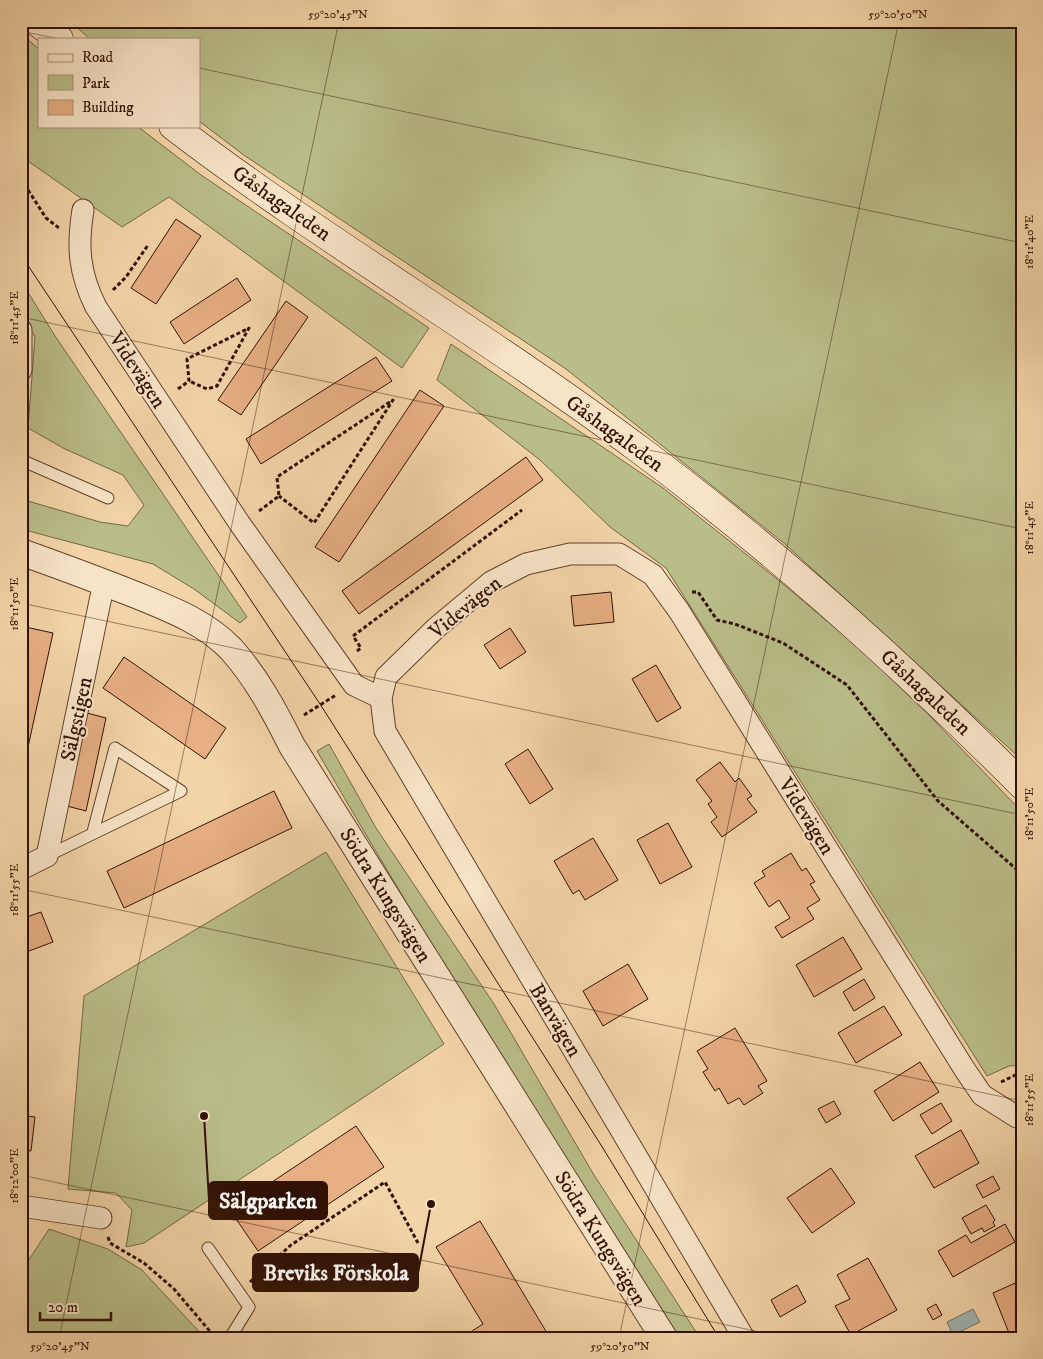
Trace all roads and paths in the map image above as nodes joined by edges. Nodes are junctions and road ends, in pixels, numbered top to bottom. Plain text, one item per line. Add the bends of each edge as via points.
1 (36, 21) edge
2 (58, 38) edge
3 (176, 128) edge
4 (21, 179) edge
5 (83, 210) dead end
6 (79, 243) junction
7 (148, 245) dead end
8 (96, 306) junction
9 (21, 330) edge
10 (21, 370) edge
11 (188, 381) junction
12 (159, 403) junction
13 (21, 460) edge
14 (279, 496) junction
15 (108, 498) dead end
16 (522, 510) dead end
17 (240, 524) junction
18 (21, 552) edge
19 (104, 582) junction
20 (666, 594) junction
21 (338, 664) junction
22 (354, 685) junction
23 (381, 698) junction
24 (308, 722) dead end
25 (1022, 785) edge
26 (94, 832) junction
27 (47, 856) junction
28 (21, 869) edge
29 (1022, 874) edge
30 (1017, 1117) dead end
31 (21, 1206) edge
32 (100, 1218) joint
33 (418, 1243) dead end
34 (208, 1248) dead end
35 (239, 1292) junction
36 (214, 1338) edge
37 (230, 1338) edge
38 (664, 1338) edge
39 (744, 1338) edge

1 - 2 main road
3 - 25 main road, Gåshagaleden via 500,350 648,456 765,548 889,657
4 - 6 path via 46,218
5 - 6 street, Videvägen
6 - 8 street, Videvägen via 84,283
7 - 8 path via 126,277
8 - 12 street, Videvägen
9 - 10 street
11 - 11 path via 187,359 249,328 217,386 207,389
11 - 12 path
12 - 17 street, Videvägen
13 - 15 lane
14 - 14 path via 277,477 393,400 314,523
14 - 17 path
16 - 21 path via 353,636 361,648
17 - 21 street, Videvägen
18 - 19 street, Södra Kungsvägen
19 - 27 street, Sälgstigen
19 - 38 street, Södra Kungsvägen via 179,613 208,629 231,649 254,678 298,754
20 - 23 street, Videvägen via 653,575 619,554 570,554 526,564 491,582 436,628 386,677
20 - 29 path via 698,592 717,620 783,643 847,685 938,801
20 - 30 street, Videvägen via 965,1070 982,1095
21 - 22 street, Videvägen
22 - 23 street, Videvägen
22 - 24 path via 303,714
23 - 39 street, Banvägen via 385,731
26 - 26 lane, Sälgstigen via 129,816 181,791 115,748
26 - 27 lane, Sälgstigen
27 - 28 street, Sälgstigen
31 - 32 street
32 - 36 path via 110,1243 144,1263 174,1289
33 - 35 path via 385,1182 291,1245
34 - 35 lane
35 - 37 lane via 249,1307

